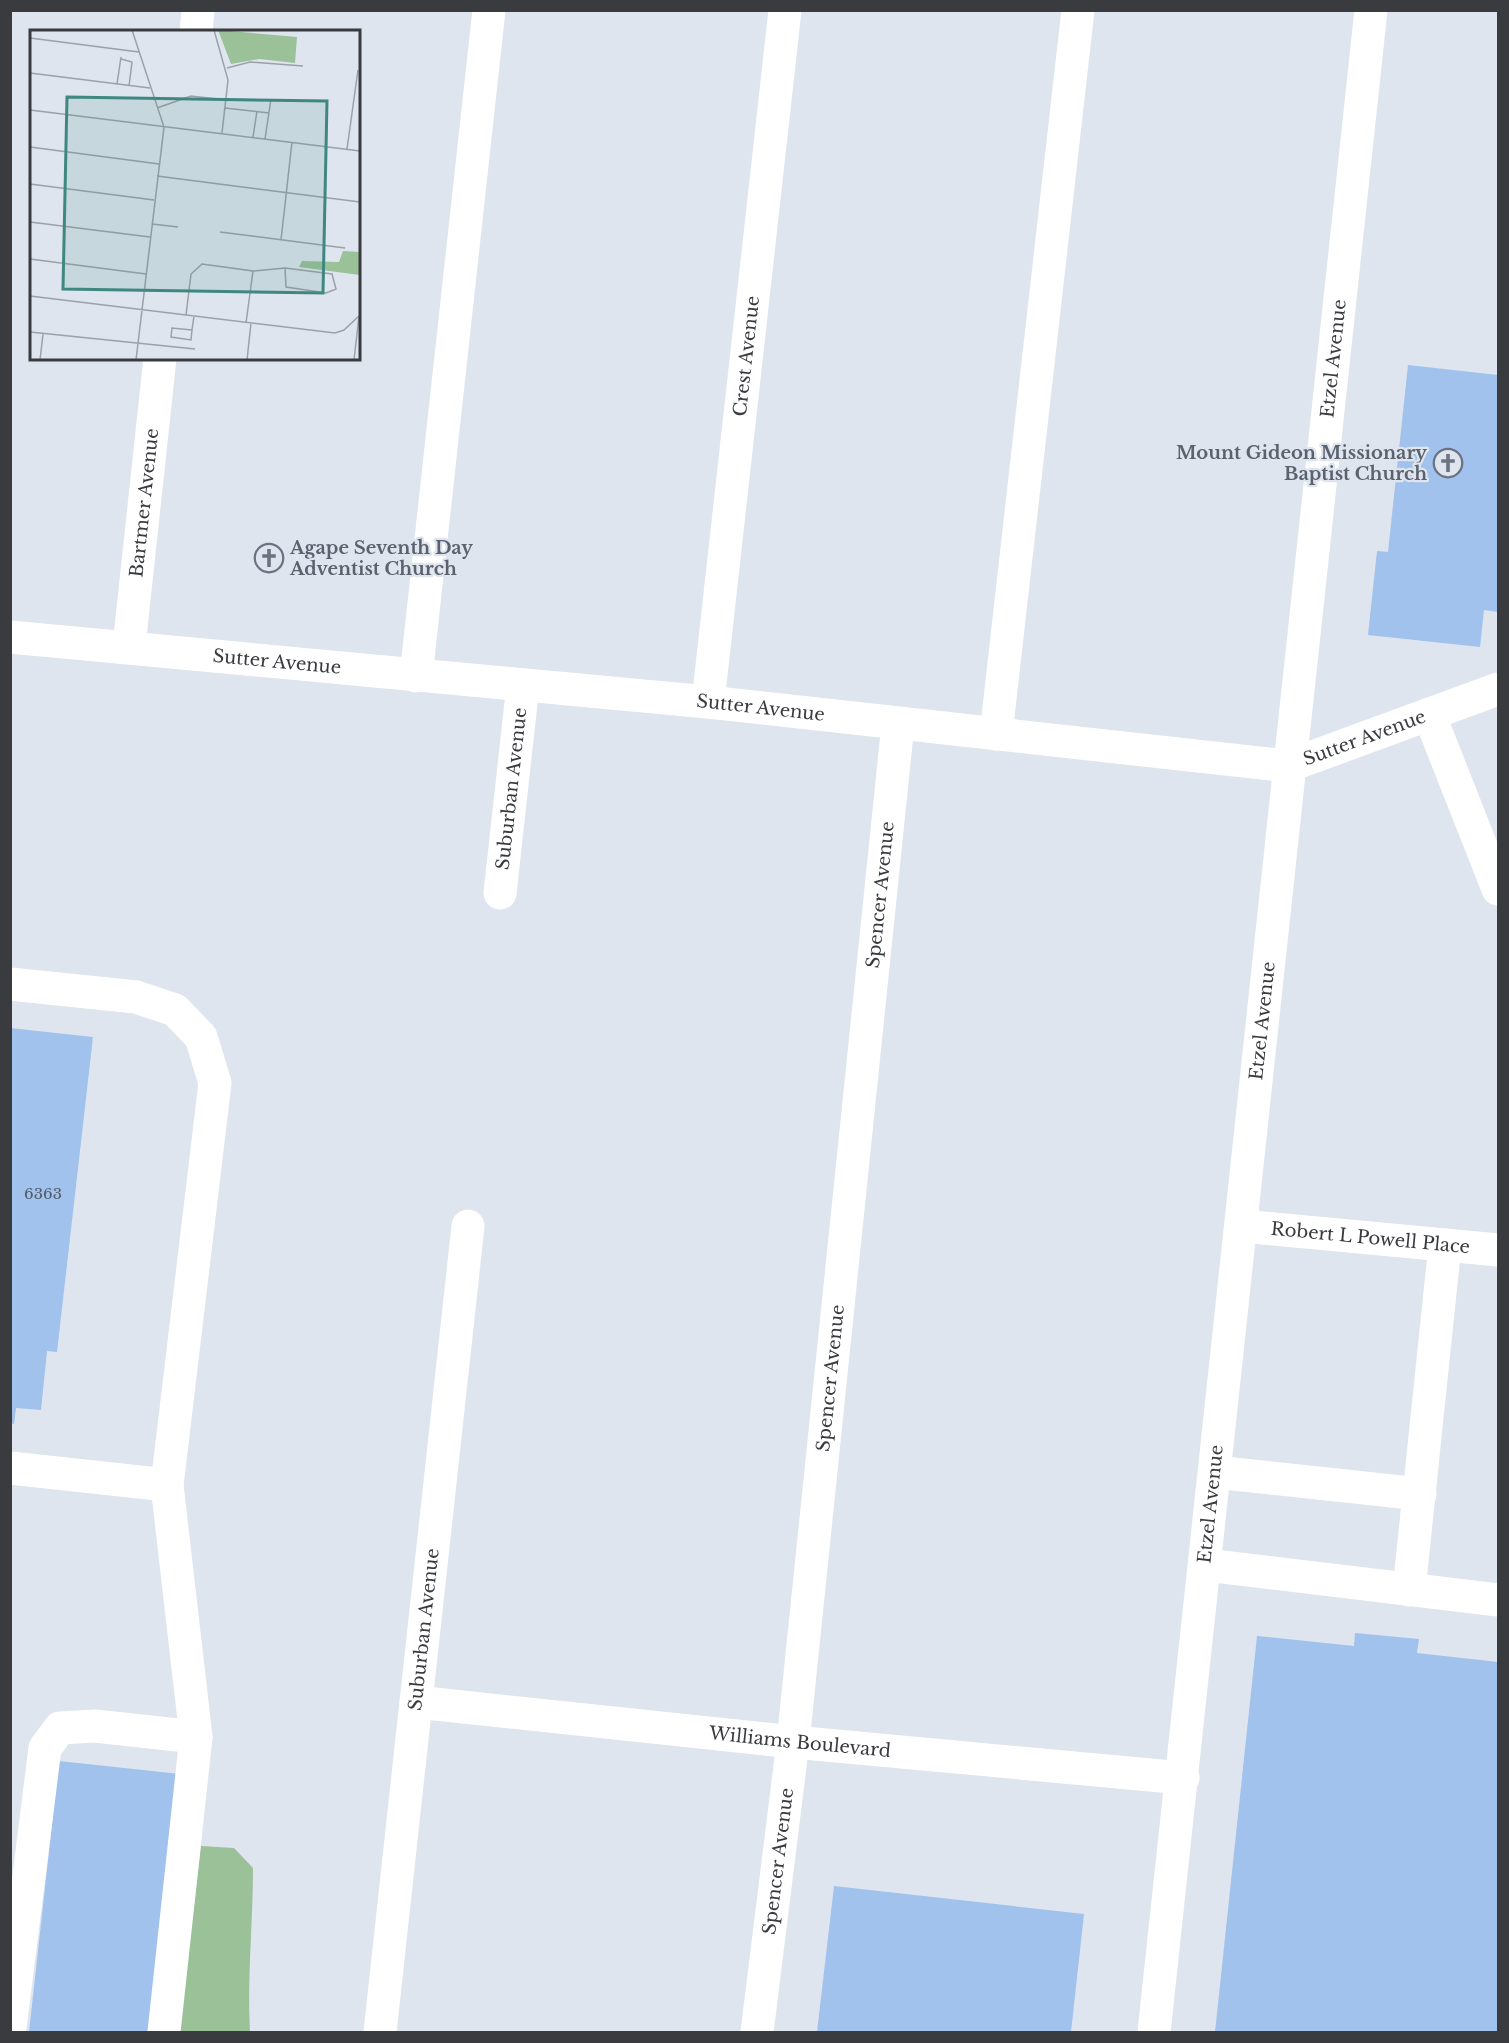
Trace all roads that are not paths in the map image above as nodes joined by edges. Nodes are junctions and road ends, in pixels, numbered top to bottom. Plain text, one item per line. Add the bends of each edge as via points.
1 (198, 10) edge
2 (489, 10) edge
3 (785, 10) edge
4 (1078, 10) edge
5 (1371, 10) edge
6 (196, 30) edge
7 (160, 360) edge
8 (10, 637) edge
9 (129, 646) junction
10 (416, 676) junction
11 (523, 685) junction
12 (1498, 689) edge
13 (708, 702) junction
14 (1429, 714) junction
15 (898, 723) junction
16 (996, 734) junction
17 (1288, 766) junction
18 (1498, 889) edge
19 (500, 893) dead end
20 (10, 984) edge
21 (468, 1226) dead end
22 (1242, 1226) junction
23 (1445, 1245) junction
24 (1498, 1250) edge
25 (10, 1468) edge
26 (1215, 1472) junction
27 (167, 1485) junction
28 (1420, 1494) junction
29 (1206, 1566) junction
30 (1408, 1590) junction
31 (1498, 1600) edge
32 (416, 1702) junction
33 (196, 1737) junction
34 (793, 1742) junction
35 (1183, 1778) junction
36 (10, 2028) edge
37 (164, 2032) edge
38 (380, 2032) edge
39 (758, 2032) edge
40 (1154, 2032) edge

1 - 6 street
2 - 10 street
3 - 13 street, Crest Avenue
4 - 16 street
5 - 17 street, Etzel Avenue
7 - 9 street, Bartmer Avenue
8 - 9 street, Sutter Avenue
9 - 10 street, Sutter Avenue
10 - 11 street, Sutter Avenue
11 - 13 street, Sutter Avenue
11 - 19 street, Suburban Avenue
12 - 14 street, Sutter Avenue
13 - 15 street, Sutter Avenue
14 - 17 street, Sutter Avenue
14 - 18 street
15 - 16 street, Sutter Avenue
15 - 34 street, Spencer Avenue
16 - 17 street, Sutter Avenue
17 - 22 street, Etzel Avenue
20 - 27 street via 136,997 175,1010 201,1037 215,1083
21 - 32 street, Suburban Avenue
22 - 23 street, Robert L Powell Place
22 - 26 street, Etzel Avenue
23 - 24 street, Robert L Powell Place
23 - 28 street
25 - 27 street
26 - 28 street
26 - 29 street, Etzel Avenue
27 - 33 street
28 - 30 street
29 - 30 street
29 - 35 street, Etzel Avenue
30 - 31 street
32 - 34 street, Williams Boulevard
32 - 38 street, Suburban Avenue
33 - 36 street via 95,1726 60,1728 45,1748
33 - 37 street
34 - 35 street, Williams Boulevard
34 - 39 street, Spencer Avenue
35 - 40 street, Etzel Avenue

